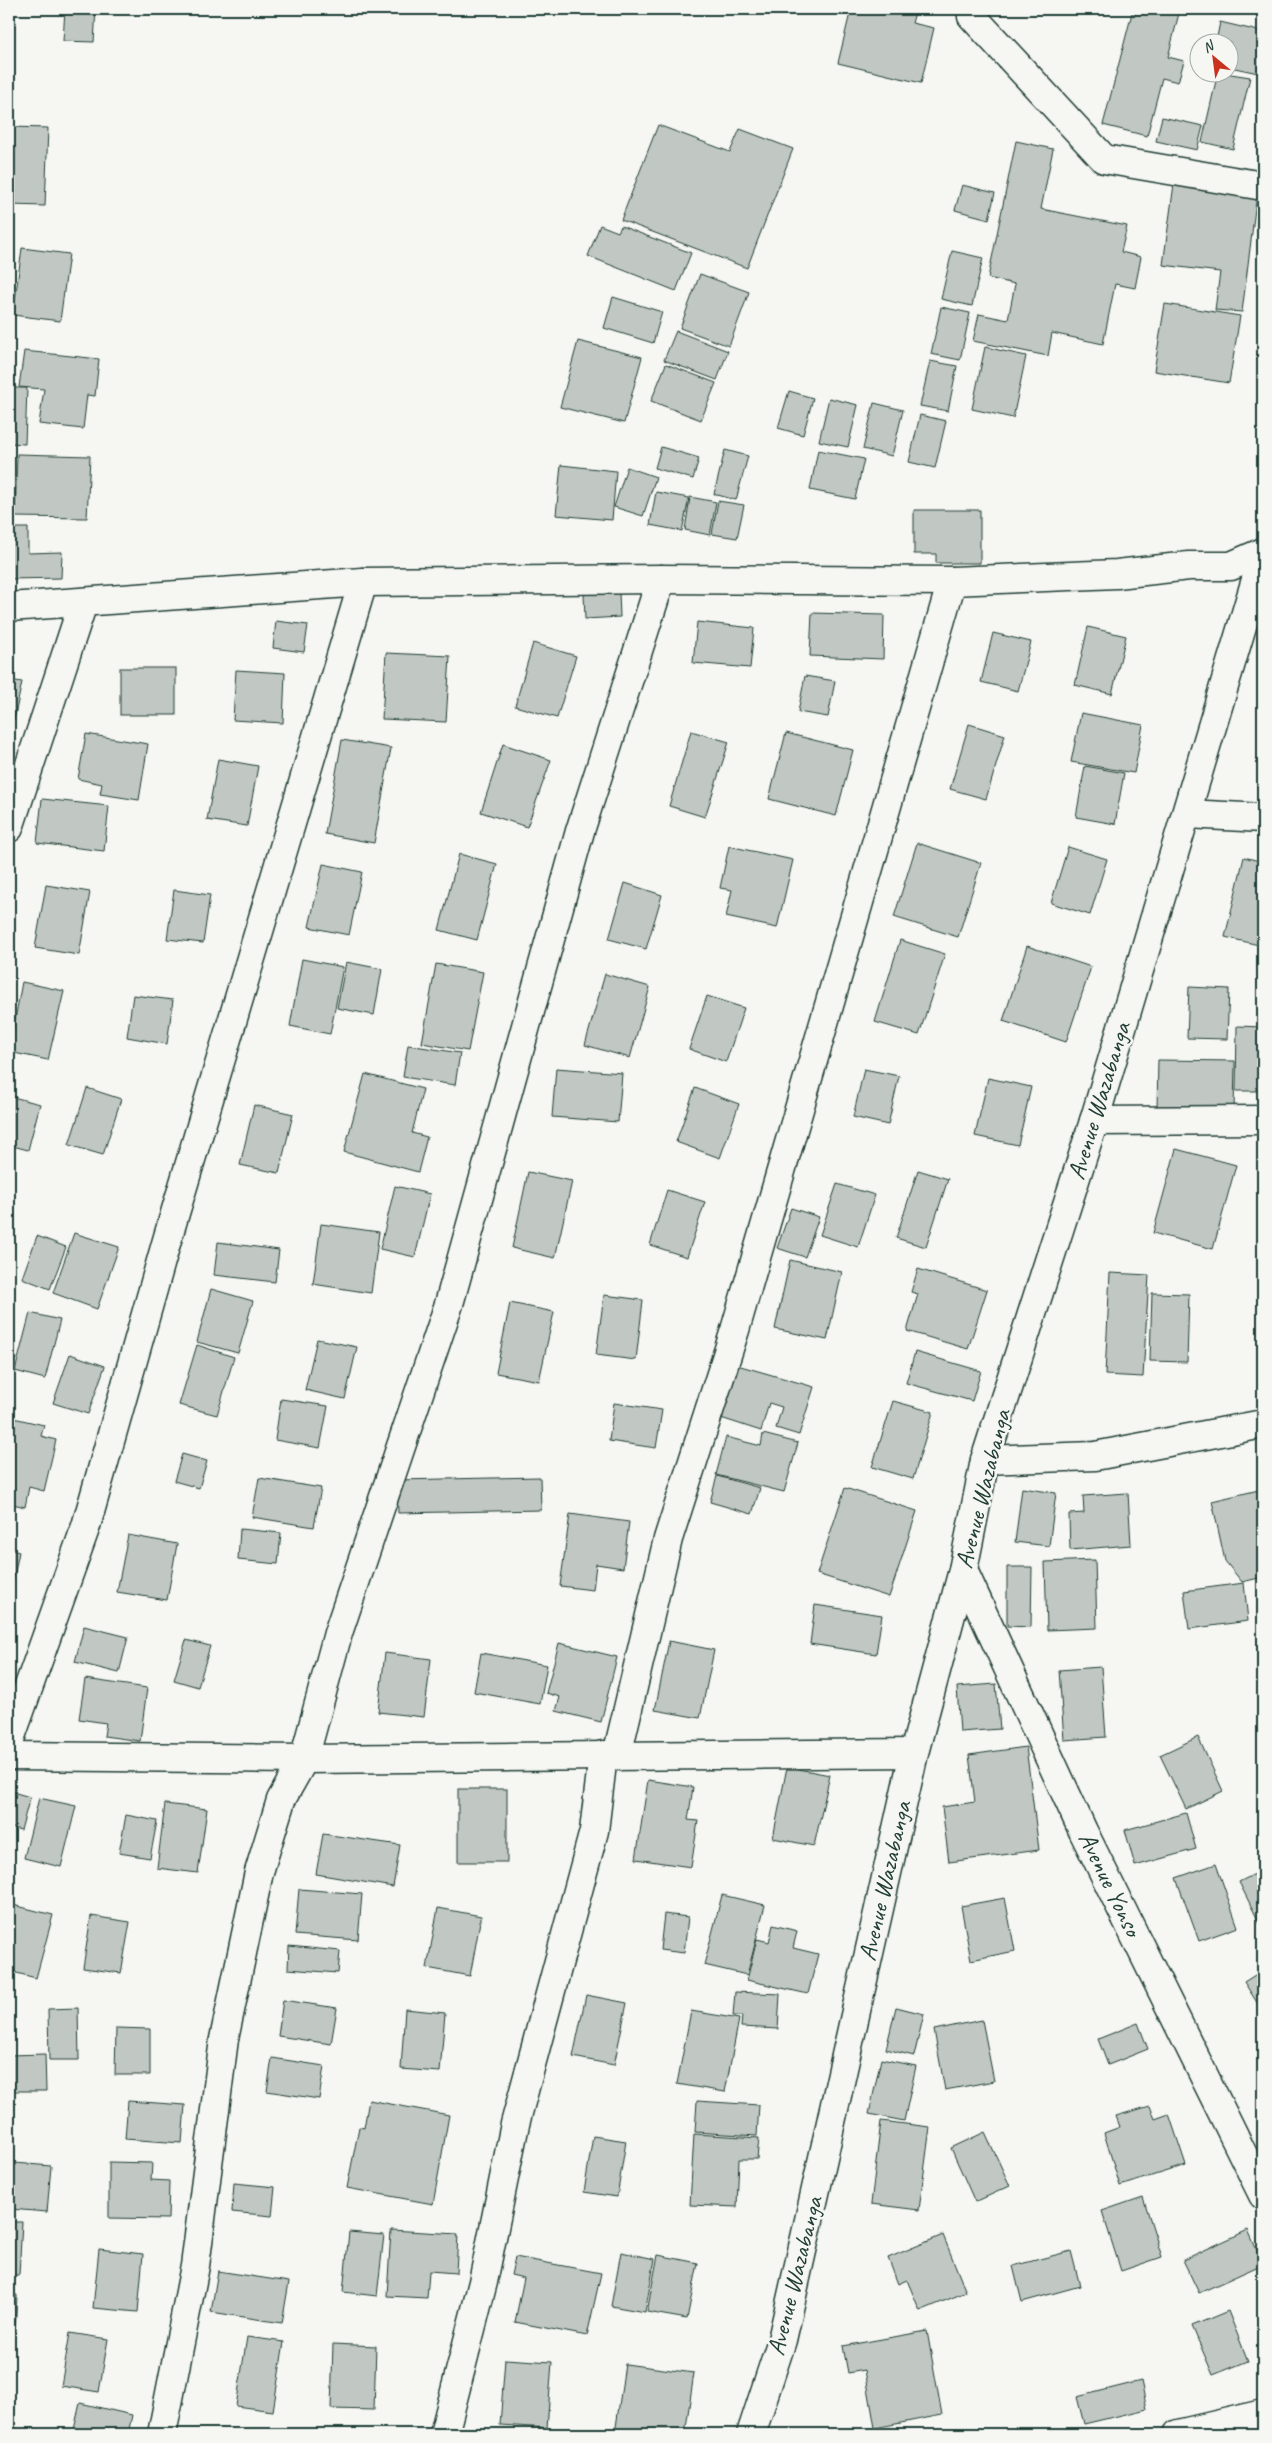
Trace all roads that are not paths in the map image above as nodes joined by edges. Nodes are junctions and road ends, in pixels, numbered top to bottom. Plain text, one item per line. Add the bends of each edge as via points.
1 (974, 9) edge
2 (1263, 186) edge
3 (1263, 554) edge
4 (661, 578) junction
5 (952, 581) junction
6 (363, 582) junction
7 (83, 603) junction
8 (9, 607) edge
9 (1187, 814) junction
10 (1263, 818) edge
11 (9, 828) edge
12 (1263, 1120) edge
13 (1094, 1121) junction
14 (1263, 1424) edge
15 (986, 1460) junction
16 (963, 1570) junction
17 (9, 1742) edge
18 (914, 1753) junction
19 (610, 1755) junction
20 (9, 1756) edge
21 (304, 1759) junction
22 (1263, 2195) edge
23 (1263, 2414) edge
24 (162, 2434) edge
25 (444, 2434) edge
26 (751, 2434) edge
27 (1178, 2434) edge

1 - 2 street via 972,16 1104,159
3 - 5 street via 1232,566
3 - 9 street, Avenue Wazabanga
4 - 5 street
4 - 6 street
4 - 21 street via 580,831 449,1304 338,1632
5 - 19 street via 738,1321 668,1538
6 - 7 street
6 - 17 street via 86,1526
7 - 8 street
7 - 11 street
9 - 10 street
9 - 13 street, Avenue Wazabanga
12 - 13 street
13 - 15 street, Avenue Wazabanga
14 - 15 street via 1095,1456
15 - 16 street, Avenue Wazabanga
16 - 18 street, Avenue Wazabanga
16 - 22 street, Avenue Yonso via 1083,1831
18 - 19 street
18 - 26 street, Avenue Wazabanga via 782,2340
19 - 21 street
19 - 25 street via 594,1831 514,2124 483,2282
20 - 21 street
21 - 24 street via 281,1800 259,1872 224,2039 195,2266
23 - 27 street

